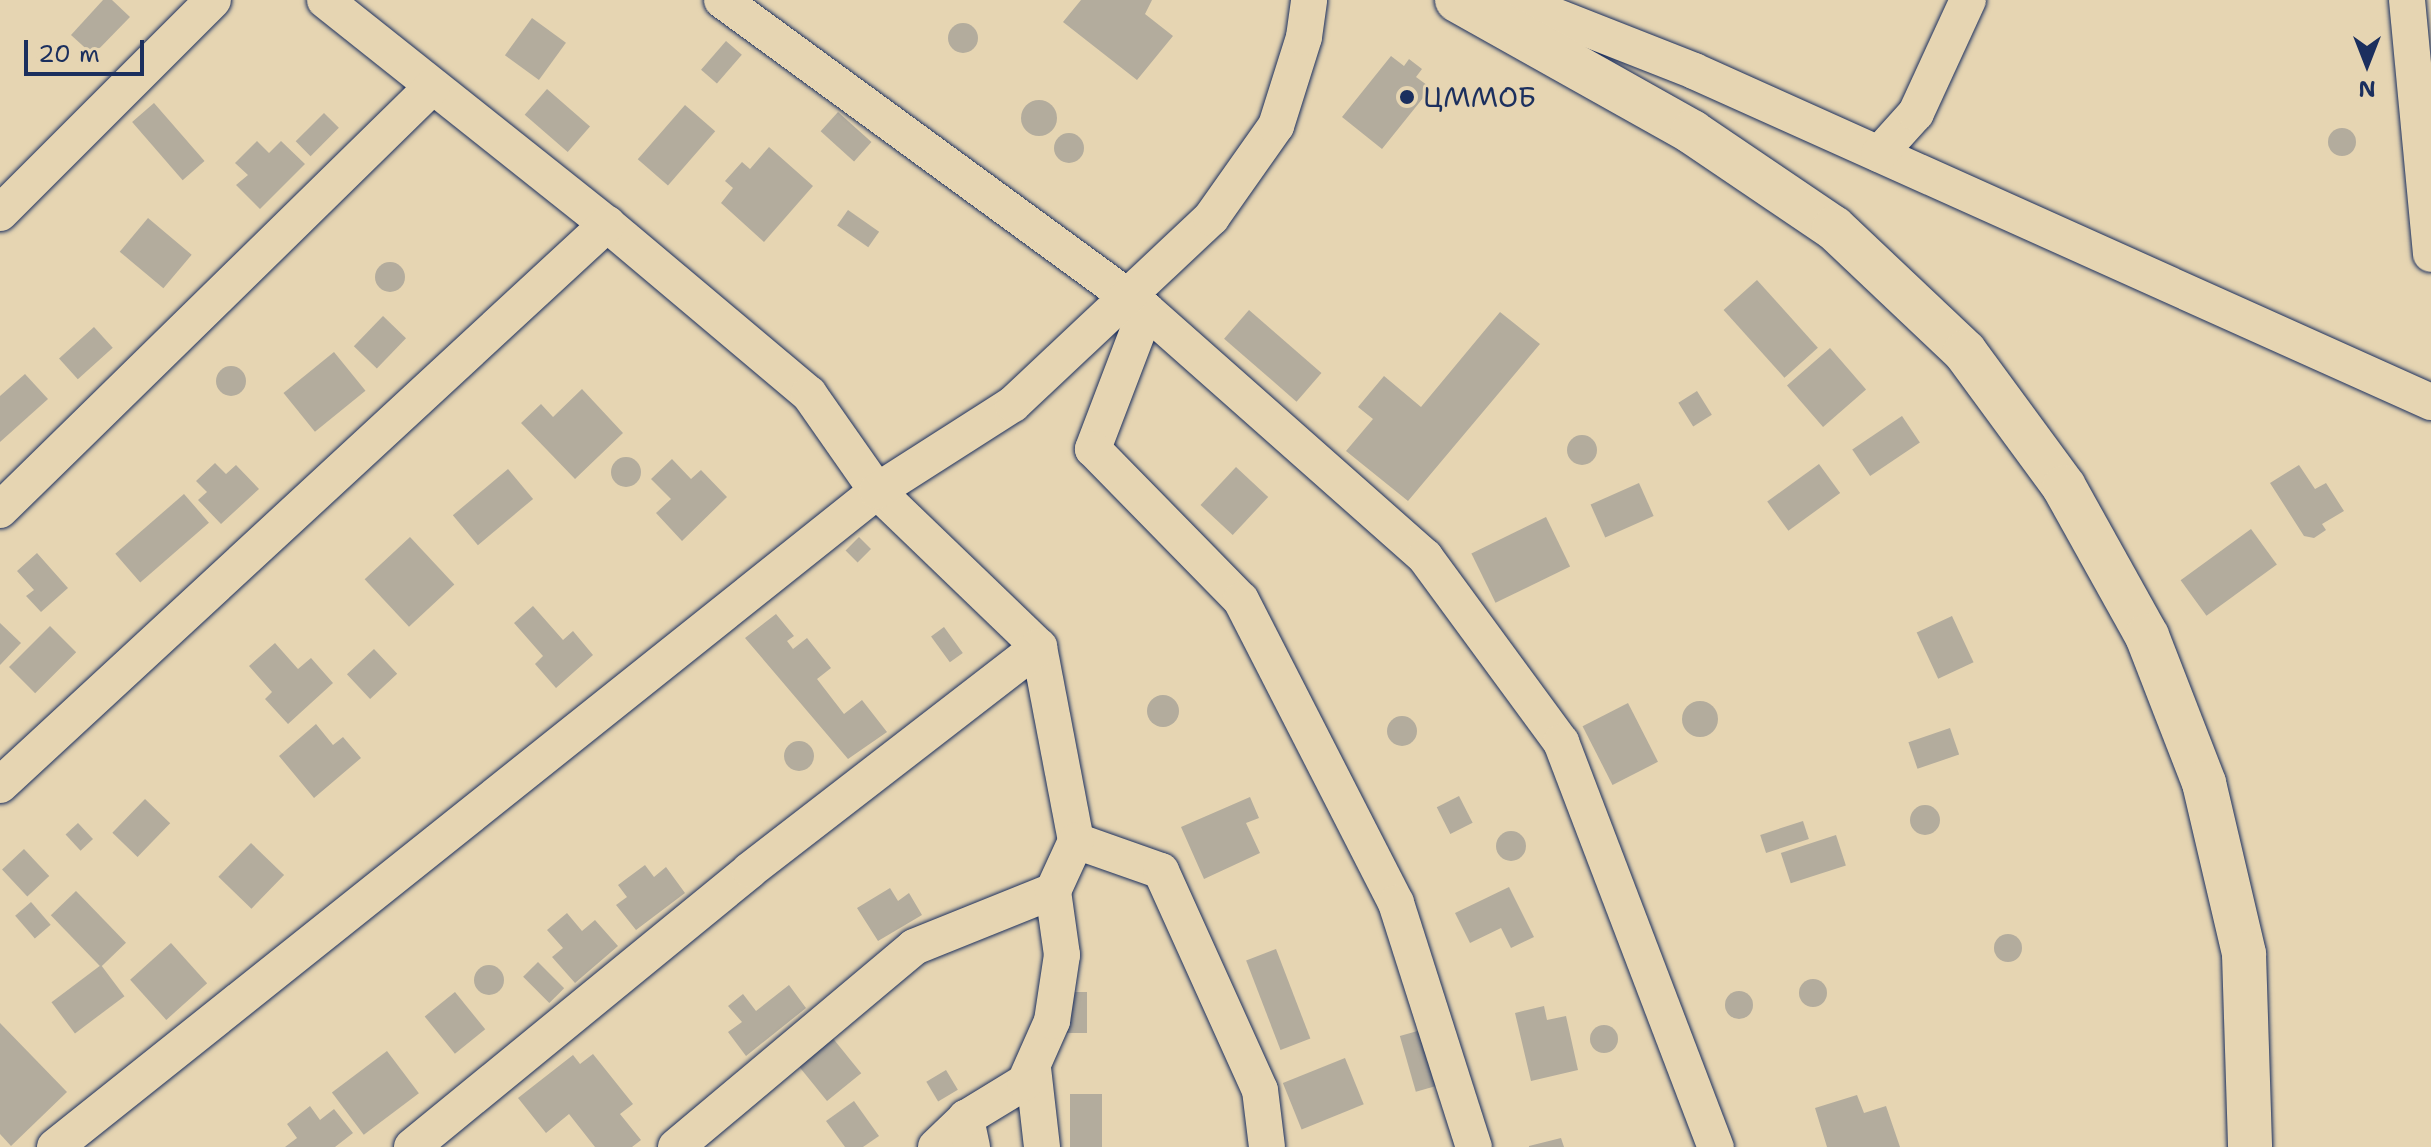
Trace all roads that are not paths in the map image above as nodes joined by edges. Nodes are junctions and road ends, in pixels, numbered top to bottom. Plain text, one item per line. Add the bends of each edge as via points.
1 (213, 0) edge
2 (325, 0) edge
3 (722, 0) edge
4 (1309, 0) edge
5 (1457, 0) edge
6 (1514, 0) edge
7 (1968, 0) edge
8 (2414, 23) edge
9 (432, 87) junction
10 (1879, 154) junction
11 (0, 213) edge
12 (607, 224) junction
13 (2431, 254) edge
14 (1136, 303) junction
15 (2431, 402) edge
16 (877, 491) junction
17 (0, 510) edge
18 (1039, 647) junction
19 (0, 785) edge
20 (1076, 841) junction
21 (1053, 891) junction
22 (1033, 1068) junction
23 (969, 1133) edge
24 (55, 1147) edge
25 (412, 1147) edge
26 (676, 1147) edge
27 (936, 1147) edge
28 (1042, 1147) edge
29 (1267, 1147) edge
30 (1474, 1147) edge
31 (1716, 1147) edge
32 (2250, 1147) edge

1 - 11 street
2 - 9 street
3 - 14 street
4 - 14 street via 1304,37 1276,126 1211,218
5 - 32 street via 1692,132 1834,228 1965,352 2064,487 2147,636 2204,783 2244,954
6 - 10 street via 1694,71
7 - 10 street via 1916,113
8 - 13 street
9 - 12 street
9 - 17 street
10 - 15 street
12 - 16 street via 809,394
12 - 19 street
14 - 16 street via 1013,404
14 - 30 street via 1093,449 1241,600 1396,903
14 - 31 street via 1425,557 1561,742
16 - 18 street
16 - 24 street
18 - 20 street
18 - 25 street via 739,879
20 - 21 street
20 - 29 street via 1161,871 1260,1090
21 - 22 street via 1062,955 1052,1021
21 - 26 street via 914,947
22 - 23 street via 1025,1082
22 - 28 street
23 - 27 street

